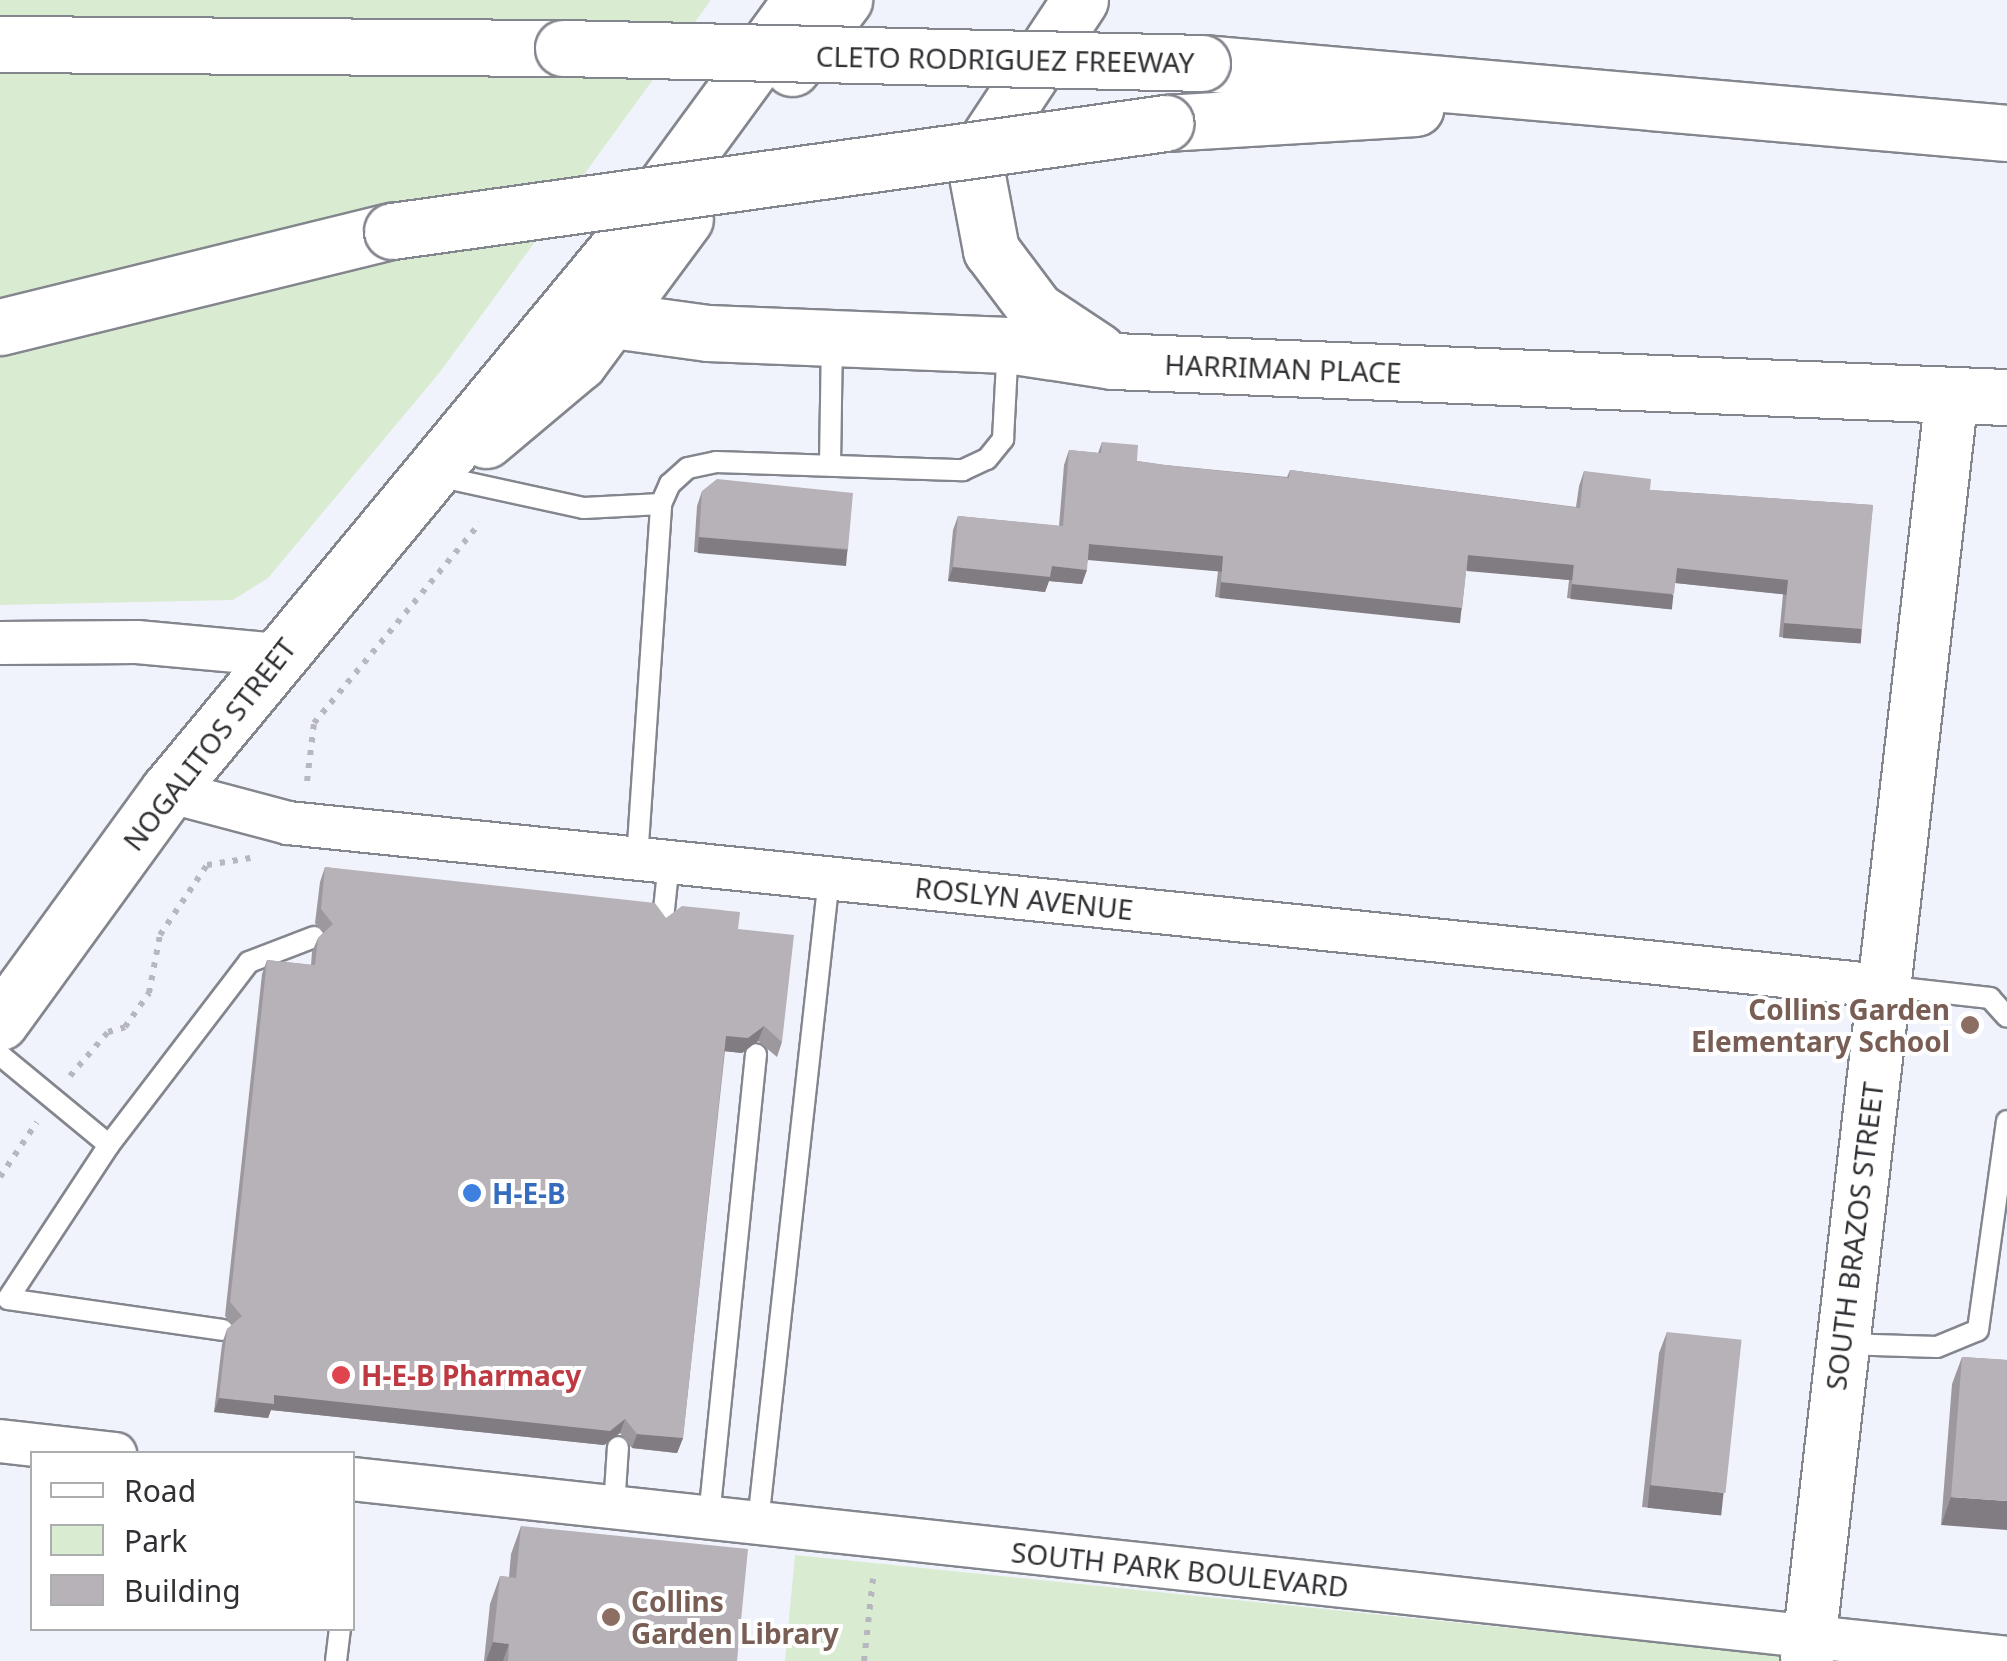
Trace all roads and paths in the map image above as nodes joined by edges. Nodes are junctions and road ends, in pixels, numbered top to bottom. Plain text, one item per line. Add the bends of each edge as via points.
1 (801, 0) edge
2 (844, 0) edge
3 (1080, 0) edge
4 (0, 44) edge
5 (1626, 96) junction
6 (2007, 134) edge
7 (586, 316) junction
8 (0, 327) edge
9 (832, 338) junction
10 (1008, 345) junction
11 (1112, 361) junction
12 (1952, 394) junction
13 (2007, 398) edge
14 (830, 465) junction
15 (427, 474) junction
16 (661, 504) junction
17 (480, 523) dead end
18 (0, 642) edge
19 (280, 654) junction
20 (168, 790) junction
21 (306, 792) dead end
22 (250, 857) dead end
23 (653, 860) junction
24 (829, 878) junction
25 (663, 919) edge
26 (314, 937) edge
27 (1883, 986) junction
28 (2007, 1017) edge
29 (0, 1022) edge
30 (756, 1054) edge
31 (0, 1055) edge
32 (80, 1063) dead end
33 (2007, 1121) edge
34 (30, 1133) dead end
35 (109, 1145) junction
36 (0, 1177) edge
37 (223, 1330) edge
38 (1841, 1344) junction
39 (0, 1441) edge
40 (618, 1447) edge
41 (88, 1451) edge
42 (355, 1479) edge
43 (614, 1507) junction
44 (709, 1517) junction
45 (758, 1522) junction
46 (874, 1570) dead end
47 (340, 1631) edge
48 (1809, 1650) edge
49 (2007, 1658) edge
50 (336, 1661) edge
51 (864, 1661) edge

1 - 7 main road, NOGALITOS STREET via 635,227
2 - 7 main road, NOGALITOS STREET
3 - 11 main road via 974,160 992,250 1036,310
4 - 5 main road, CLETO RODRIGUEZ FREEWAY, bridge via 1202,63
5 - 6 main road, CLETO RODRIGUEZ FREEWAY
5 - 8 main road, bridge via 1165,123 392,232
7 - 9 main road, HARRIMAN PLACE via 708,333
7 - 15 main road, NOGALITOS STREET via 579,362 508,428
9 - 10 main road, HARRIMAN PLACE
9 - 14 lane
10 - 11 main road, HARRIMAN PLACE
10 - 14 lane via 1002,438 987,459 941,472
11 - 12 main road, HARRIMAN PLACE
12 - 13 main road, HARRIMAN PLACE
12 - 27 street, SOUTH BRAZOS STREET
14 - 16 lane via 716,462 688,468
15 - 16 lane via 584,508
15 - 19 main road, NOGALITOS STREET
16 - 23 lane
17 - 21 path via 314,722
18 - 19 street via 136,642
19 - 20 main road, NOGALITOS STREET
20 - 23 street, ROSLYN AVENUE via 288,823
20 - 29 main road, NOGALITOS STREET
22 - 32 path via 207,865 160,935 149,993 126,1027 108,1032
23 - 24 street, ROSLYN AVENUE
23 - 25 lane
24 - 27 street, ROSLYN AVENUE
24 - 45 lane
26 - 35 lane via 248,962
27 - 28 lane via 1990,998
27 - 38 street, SOUTH BRAZOS STREET
30 - 44 lane
31 - 35 lane
33 - 38 lane via 1978,1330 1937,1348
34 - 36 path
35 - 37 lane via 8,1299
38 - 48 street, SOUTH BRAZOS STREET
39 - 41 street
40 - 43 lane
42 - 43 street, SOUTH PARK BOULEVARD
43 - 44 street, SOUTH PARK BOULEVARD
44 - 45 street, SOUTH PARK BOULEVARD
45 - 48 street, SOUTH PARK BOULEVARD
46 - 51 path
47 - 50 lane
48 - 49 street, SOUTH PARK BOULEVARD

